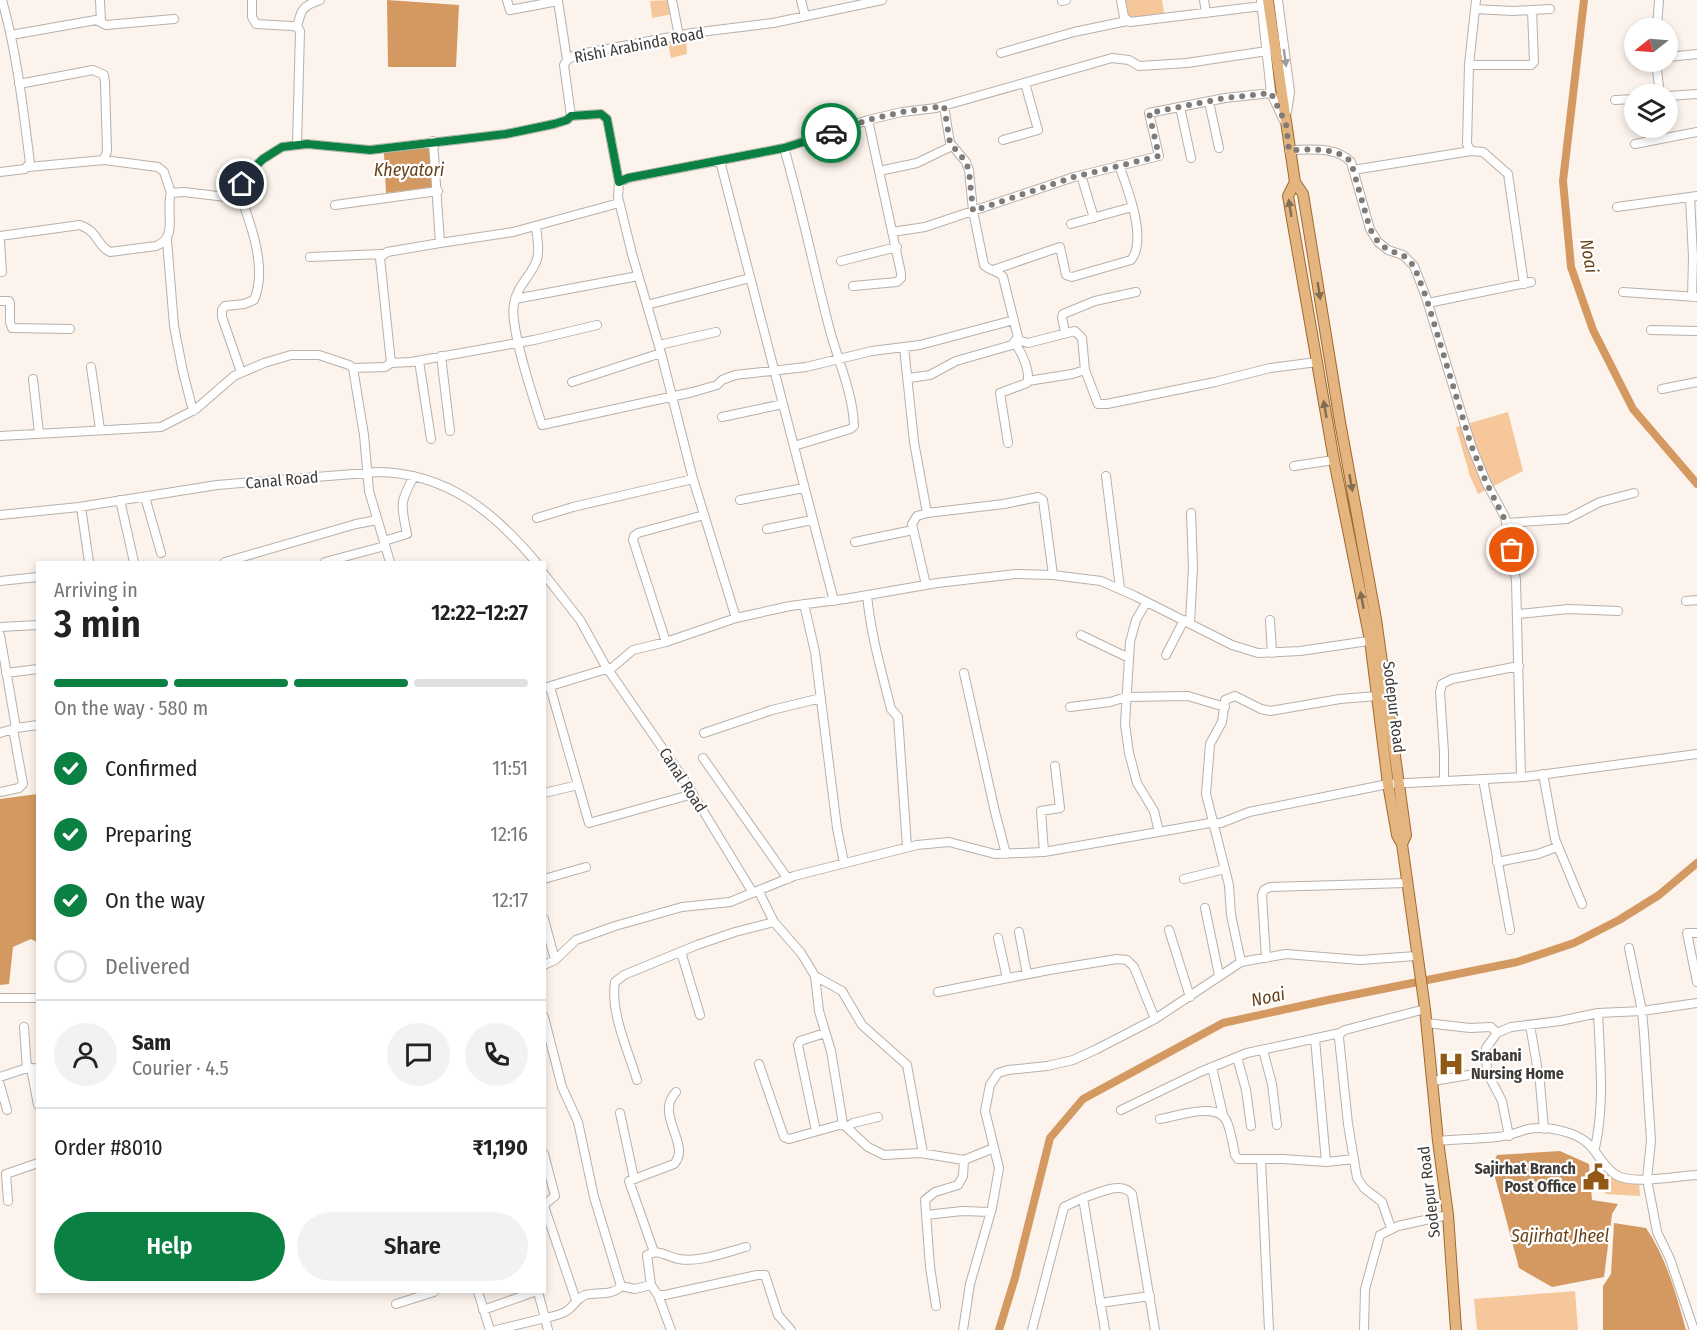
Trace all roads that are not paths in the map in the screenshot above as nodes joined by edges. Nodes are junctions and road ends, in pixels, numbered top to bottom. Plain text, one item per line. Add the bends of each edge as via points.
1 (3, 0) edge
2 (100, 0) edge
3 (252, 0) edge
4 (320, 0) edge
5 (507, 0) edge
6 (672, 0) edge
7 (801, 0) edge
8 (882, 0) edge
9 (1121, 0) edge
10 (1204, 0) edge
11 (1278, 0) edge
12 (1659, 0) edge
13 (862, 2) edge
14 (1264, 2) edge
15 (1475, 5) edge
16 (1550, 9) dead end
17 (1532, 10) junction
18 (1206, 13) junction
19 (805, 16) junction
20 (1658, 18) edge
21 (174, 19) dead end
22 (1127, 21) junction
23 (101, 22) junction
24 (297, 27) junction
25 (0, 32) edge
26 (11, 32) junction
27 (679, 36) junction
28 (1267, 51) junction
29 (1001, 53) dead end
30 (1697, 54) edge
31 (1678, 56) edge
32 (567, 60) junction
33 (1469, 65) junction
34 (1026, 83) junction
35 (19, 84) junction
36 (1276, 93) junction
37 (1697, 94) edge
38 (1678, 95) edge
39 (1615, 100) dead end
40 (1624, 100) edge
41 (1209, 102) junction
42 (944, 106) junction
43 (1180, 107) junction
44 (571, 116) junction
45 (868, 120) junction
46 (1286, 124) junction
47 (1697, 132) edge
48 (1003, 140) dead end
49 (433, 141) junction
50 (1635, 144) dead end
51 (297, 146) junction
52 (952, 146) junction
53 (784, 148) junction
54 (1219, 148) dead end
55 (1289, 150) junction
56 (1471, 150) junction
57 (1191, 158) dead end
58 (104, 160) junction
59 (720, 161) junction
60 (1119, 165) junction
61 (28, 167) junction
62 (1353, 170) junction
63 (879, 171) junction
64 (0, 172) edge
65 (1081, 175) junction
66 (619, 182) junction
67 (1294, 182) junction
68 (438, 191) junction
69 (239, 192) junction
70 (171, 193) junction
71 (1693, 196) edge
72 (619, 203) junction
73 (335, 205) dead end
74 (1132, 207) junction
75 (1617, 207) dead end
76 (973, 211) junction
77 (1094, 218) junction
78 (1071, 224) dead end
79 (536, 227) junction
80 (892, 232) junction
81 (0, 236) edge
82 (167, 240) junction
83 (0, 241) edge
84 (440, 243) junction
85 (897, 247) junction
86 (382, 254) junction
87 (310, 257) dead end
88 (841, 261) dead end
89 (993, 270) junction
90 (2, 272) dead end
91 (638, 276) junction
92 (750, 279) junction
93 (854, 286) dead end
94 (1136, 291) dead end
95 (1623, 292) dead end
96 (1694, 297) edge
97 (515, 299) junction
98 (0, 301) edge
99 (1428, 303) junction
100 (646, 305) junction
101 (1014, 320) junction
102 (597, 325) dead end
103 (70, 329) dead end
104 (1652, 330) dead end
105 (1697, 331) edge
106 (716, 333) dead end
107 (1065, 333) junction
108 (519, 342) junction
109 (1016, 342) junction
110 (904, 347) junction
111 (660, 349) junction
112 (441, 356) junction
113 (839, 360) junction
114 (419, 361) junction
115 (1317, 362) junction
116 (391, 363) junction
117 (91, 367) dead end
118 (353, 368) junction
119 (774, 370) junction
120 (1085, 370) junction
121 (241, 372) junction
122 (909, 378) junction
123 (33, 379) dead end
124 (1028, 381) junction
125 (572, 382) dead end
126 (1697, 382) edge
127 (1662, 389) dead end
128 (670, 395) junction
129 (783, 404) junction
130 (193, 411) junction
131 (722, 417) dead end
132 (100, 429) junction
133 (450, 431) dead end
134 (39, 433) junction
135 (0, 436) edge
136 (431, 438) dead end
137 (1008, 443) dead end
138 (794, 446) junction
139 (1334, 460) junction
140 (1294, 466) dead end
141 (366, 470) junction
142 (414, 476) junction
143 (1106, 476) dead end
144 (693, 479) junction
145 (804, 488) junction
146 (1634, 493) dead end
147 (145, 497) junction
148 (740, 500) dead end
149 (120, 501) junction
150 (81, 507) junction
151 (927, 513) junction
152 (1191, 513) dead end
153 (0, 515) edge
154 (704, 515) junction
155 (537, 518) dead end
156 (377, 520) junction
157 (812, 520) junction
158 (1506, 523) junction
159 (767, 530) dead end
160 (913, 530) junction
161 (855, 542) dead end
162 (384, 544) junction
163 (161, 553) dead end
164 (88, 561) edge
165 (134, 561) edge
166 (228, 561) edge
167 (328, 561) edge
168 (390, 561) edge
169 (535, 561) edge
170 (1053, 575) junction
171 (36, 577) edge
172 (546, 577) edge
173 (0, 581) edge
174 (926, 585) junction
175 (1120, 588) junction
176 (867, 595) junction
177 (1697, 600) edge
178 (834, 601) junction
179 (1686, 602) dead end
180 (1146, 603) junction
181 (804, 604) junction
182 (1618, 611) dead end
183 (1518, 614) junction
184 (736, 618) junction
185 (1270, 620) dead end
186 (1187, 622) junction
187 (36, 625) edge
188 (0, 627) edge
189 (0, 635) edge
190 (1081, 635) dead end
191 (1375, 640) junction
192 (666, 642) junction
193 (1272, 652) junction
194 (1166, 655) dead end
195 (1129, 658) junction
196 (1519, 666) junction
197 (36, 669) edge
198 (609, 669) junction
199 (6, 673) junction
200 (964, 673) dead end
201 (547, 687) edge
202 (1377, 696) junction
203 (1126, 697) junction
204 (820, 698) junction
205 (1070, 707) dead end
206 (1225, 707) junction
207 (36, 725) edge
208 (15, 729) junction
209 (0, 733) edge
210 (704, 733) dead end
211 (1697, 754) edge
212 (703, 758) dead end
213 (1055, 766) dead end
214 (1543, 774) junction
215 (1521, 777) junction
216 (1483, 779) junction
217 (1444, 781) junction
218 (1394, 784) junction
219 (578, 785) junction
220 (0, 792) edge
221 (546, 793) edge
222 (693, 794) junction
223 (1214, 823) junction
224 (1159, 832) junction
225 (908, 847) junction
226 (1557, 847) junction
227 (1044, 852) junction
228 (1006, 854) junction
229 (844, 862) junction
230 (1497, 862) junction
231 (586, 867) dead end
232 (1225, 869) junction
233 (546, 878) edge
234 (1184, 879) dead end
235 (783, 880) junction
236 (1406, 883) junction
237 (756, 892) junction
238 (1582, 904) dead end
239 (1205, 908) dead end
240 (774, 922) junction
241 (546, 926) edge
242 (1169, 930) dead end
243 (1509, 930) dead end
244 (1019, 932) dead end
245 (1697, 933) edge
246 (998, 938) dead end
247 (1629, 948) dead end
248 (681, 952) junction
249 (1266, 958) junction
250 (555, 960) junction
251 (1417, 960) junction
252 (1241, 962) junction
253 (546, 964) edge
254 (1027, 974) junction
255 (1219, 975) junction
256 (815, 976) junction
257 (1007, 978) junction
258 (1697, 982) edge
259 (938, 992) dead end
260 (1190, 997) junction
261 (0, 998) edge
262 (36, 998) edge
263 (1424, 1003) junction
264 (1697, 1003) edge
265 (1642, 1011) junction
266 (1598, 1013) junction
267 (700, 1014) dead end
268 (1155, 1019) junction
269 (1426, 1023) junction
270 (546, 1025) edge
271 (1530, 1025) junction
272 (24, 1027) dead end
273 (825, 1033) junction
274 (1340, 1033) junction
275 (1497, 1033) junction
276 (1315, 1039) junction
277 (1263, 1050) junction
278 (1237, 1057) junction
279 (759, 1064) dead end
280 (1212, 1067) junction
281 (32, 1068) edge
282 (1487, 1072) junction
283 (0, 1077) edge
284 (637, 1080) dead end
285 (1433, 1081) junction
286 (0, 1084) edge
287 (676, 1092) dead end
288 (36, 1093) edge
289 (7, 1110) dead end
290 (1121, 1110) dead end
291 (620, 1113) dead end
292 (1223, 1115) junction
293 (878, 1117) dead end
294 (1160, 1119) dead end
295 (1277, 1125) dead end
296 (845, 1126) junction
297 (1251, 1126) dead end
298 (1544, 1129) junction
299 (816, 1131) junction
300 (1509, 1136) junction
301 (1438, 1141) junction
302 (994, 1148) junction
303 (1594, 1148) junction
304 (923, 1153) junction
305 (1261, 1159) junction
306 (1354, 1159) junction
307 (964, 1160) junction
308 (546, 1162) edge
309 (1326, 1162) junction
310 (36, 1164) edge
311 (1697, 1175) edge
312 (634, 1178) junction
313 (1647, 1179) junction
314 (1083, 1198) junction
315 (8, 1201) dead end
316 (546, 1203) edge
317 (546, 1211) edge
318 (991, 1212) junction
319 (926, 1215) junction
320 (1448, 1215) junction
321 (1391, 1228) junction
322 (746, 1247) dead end
323 (654, 1252) junction
324 (651, 1285) junction
325 (621, 1286) junction
326 (431, 1293) edge
327 (478, 1293) edge
328 (533, 1293) edge
329 (536, 1293) edge
330 (658, 1295) junction
331 (1150, 1296) junction
332 (576, 1300) junction
333 (1100, 1303) junction
334 (396, 1304) dead end
335 (936, 1306) dead end
336 (483, 1310) junction
337 (545, 1318) junction
338 (490, 1330) edge
339 (496, 1330) edge
340 (548, 1330) edge
341 (670, 1330) edge
342 (791, 1330) edge
343 (963, 1330) edge
344 (1032, 1330) edge
345 (1105, 1330) edge
346 (1155, 1330) edge
347 (1269, 1330) edge
348 (1364, 1330) edge
349 (1456, 1330) edge
350 (1694, 1330) edge

1 - 26 street
2 - 23 street
3 - 24 street via 256,24
4 - 24 street via 301,11
5 - 32 street via 510,10 558,2
6 - 27 street
7 - 19 street
8 - 13 street, Rishi Arabinda Road
9 - 22 street
10 - 18 street
11 -> 46 street via 1290,92
12 - 20 street
13 - 19 street, Rishi Arabinda Road
14 - 18 street
14 - 28 street
14 - 36 main road, Sodepur Road
15 - 17 street via 1501,11
15 - 33 street
16 - 17 street
17 - 33 street via 1531,65
18 - 22 street
19 - 27 street, Rishi Arabinda Road
21 - 23 street via 106,25
22 - 29 street
23 - 26 street
24 - 51 street via 301,39
25 - 26 street
26 - 35 street
27 - 32 street, Rishi Arabinda Road via 575,55
28 - 34 street via 1139,66 1112,58
28 - 36 street
30 - 31 street
32 - 44 street, Rishi Arabinda Road via 564,65
33 - 56 street via 1467,144
34 - 42 street
34 - 48 street via 1038,130
35 - 58 street via 84,70 104,75
35 - 61 street
36 - 41 street
36 - 46 main road, Sodepur Road
37 - 38 street
39 - 40 street
41 - 43 street
41 - 54 street
42 - 45 street
42 - 52 street
43 - 57 street
43 - 60 street via 1148,114 1159,156
44 - 49 street via 561,122 506,134
44 - 66 street via 601,114 607,119
45 - 53 street
45 - 63 street
46 - 55 main road, Sodepur Road
47 - 50 street
49 - 51 street via 370,150
49 - 68 street
51 - 69 street via 282,147 263,159 248,173
52 - 63 street via 917,163
52 - 76 street via 969,171
53 - 59 street
53 - 113 street
55 - 62 street via 1335,152 1351,162
55 - 67 main road, Sodepur Road
56 - 62 street
56 - 99 street via 1483,152 1508,174 1528,283
58 - 61 street
58 - 70 street via 158,167 164,172
59 - 66 street
59 - 92 street
60 - 65 street
60 - 74 street
61 - 64 street
62 - 99 street via 1370,229 1378,242 1403,255 1414,266
63 - 80 street
65 - 76 street
65 - 77 street
66 - 72 street
115 -> 67 main road, Sodepur Road via 1288,196
67 -> 191 main road via 1303,194
68 - 73 street
68 - 84 street
69 - 70 street via 226,197
69 - 121 street via 258,252 257,292 254,300 225,306 222,317
70 - 82 street
71 - 75 street
71 - 96 street
72 - 79 street
72 - 91 street
74 - 77 street
74 - 89 street via 1137,233 1131,261 1072,277 1066,275 1060,247
76 - 80 street via 925,227
76 - 89 street via 984,265
77 - 78 street
79 - 84 street
79 - 97 street via 537,260
80 - 85 street
81 - 82 street via 80,225 92,230 110,252 156,246
82 - 130 street via 174,326
83 - 90 street
84 - 86 street
85 - 88 street
85 - 93 street via 901,279
86 - 87 street
86 - 116 street
89 - 101 street via 1003,277
91 - 97 street
91 - 100 street
92 - 100 street
92 - 119 street
94 - 107 street via 1063,314
95 - 96 street
97 - 108 street via 514,322
98 - 103 street via 10,303 12,328
99 - 158 street via 1471,445
100 - 111 street
101 - 109 street
101 - 110 street
102 - 108 street
104 - 105 street
106 - 111 street
107 - 109 street via 1028,343
107 - 120 street via 1079,334
108 - 112 street
108 - 128 street via 543,425
109 - 122 street via 956,361 930,375
109 - 124 street
110 - 113 street
110 - 122 street
111 - 125 street
111 - 128 street
112 - 114 street
112 - 133 street
113 - 119 street
113 - 138 street via 853,409 854,428
114 - 116 street
114 - 136 street
115 - 120 street via 1269,368 1107,404 1098,404
139 -> 115 main road, Sodepur Road
116 - 118 street via 385,367
117 - 132 street
118 - 121 street via 319,355 291,355
118 - 141 street
119 - 128 street via 735,375 717,385
119 - 129 street
120 - 124 street
121 - 130 street
122 - 151 street via 914,442
123 - 134 street
124 - 137 street via 1000,393
126 - 127 street
128 - 144 street
129 - 131 street
129 - 138 street
130 - 132 street via 161,428
132 - 134 street
134 - 135 street
138 - 145 street
139 - 140 street
191 -> 139 main road, Sodepur Road
141 - 142 street, Canal Road
141 - 147 street, Canal Road via 217,485
141 - 156 street
142 - 162 street via 402,499 407,534
142 - 169 street, Canal Road via 475,502
143 - 175 street
144 - 154 street
144 - 155 street
145 - 148 street
145 - 157 street
146 - 158 street via 1600,502 1567,519
147 - 149 street, Canal Road
147 - 163 street
149 - 150 street, Canal Road
149 - 165 street
150 - 153 street, Canal Road
150 - 164 street
151 - 160 street via 913,520
151 - 170 street via 1041,498
152 - 186 street via 1193,568
154 - 184 street
154 - 192 street via 634,536
156 - 162 street
156 - 166 street
157 - 159 street
157 - 178 street
158 - 183 street
160 - 161 street
160 - 174 street
162 - 167 street
162 - 168 street
170 - 174 street via 1016,574
170 - 175 street via 1101,581
171 - 173 street
172 - 198 street, Canal Road via 580,620
174 - 176 street
175 - 180 street
176 - 178 street
176 - 225 street via 874,648 891,709 898,717
177 - 179 street
178 - 181 street
180 - 186 street
180 - 195 street via 1130,642
181 - 184 street
181 - 204 street
182 - 183 street via 1568,609
183 - 196 street
184 - 192 street
185 - 193 street
186 - 193 street via 1232,645 1258,653
186 - 194 street
187 - 188 street
189 - 199 street
190 - 195 street
191 - 193 street
191 - 202 main road, Sodepur Road
191 - 218 main road
192 - 198 street via 633,650
195 - 203 street
196 - 215 street
196 - 217 street via 1442,684
197 - 199 street
198 - 201 street
198 - 222 street, Canal Road
199 - 208 street
200 - 228 street
201 - 219 street
202 - 206 street via 1270,711 1235,696 1225,700
202 - 218 main road, Sodepur Road
203 - 205 street
203 - 206 street via 1188,696
203 - 224 street via 1125,724 1131,763 1137,783 1154,811
204 - 210 street
204 - 229 street
206 - 223 street via 1210,744 1208,762 1206,794
207 - 208 street
208 - 209 street
208 - 220 street via 23,784
211 - 214 street
212 - 235 street
213 - 227 street via 1060,808 1041,811
214 - 215 street
214 - 226 street
215 - 216 street
216 - 217 street
216 - 230 street
217 - 218 street
218 - 223 street via 1249,812
218 - 236 main road, Sodepur Road via 1397,835 1402,844
219 - 221 street
219 - 222 street via 589,823
222 - 237 street, Canal Road
223 - 224 street
223 - 232 street
224 - 227 street
225 - 228 street via 949,842
225 - 229 street
226 - 230 street
226 - 238 street
227 - 228 street
229 - 235 street
230 - 243 street
231 - 233 street
232 - 234 street
232 - 252 street
235 - 237 street
236 - 249 street via 1264,890
236 - 251 main road, Sodepur Road
237 - 240 street, Canal Road
237 - 250 street via 730,902 682,907 615,926 576,940
239 - 255 street
240 - 248 street
240 - 256 street, Canal Road via 801,952
241 - 250 street
242 - 260 street
244 - 254 street
245 - 258 street via 1687,933
246 - 257 street
247 - 265 street
248 - 267 street
248 - 284 street via 615,982 615,1010
249 - 251 street via 1286,954
249 - 252 street
250 - 253 street
251 - 263 main road, Sodepur Road
252 - 255 street
254 - 257 street
254 - 268 street via 1127,960 1134,967
255 - 260 street
256 - 273 street
256 - 304 street via 842,991 862,1025 907,1065
257 - 259 street
260 - 268 street
261 - 262 street
263 - 269 main road, Sodepur Road
263 - 274 street
264 - 265 street
265 - 266 street
265 - 313 street via 1651,1141
266 - 271 street
266 - 303 street via 1602,1089
268 - 302 street via 1073,1060 998,1073 985,1102
269 - 275 street via 1491,1027
269 - 285 main road, Sodepur Road
270 - 325 street via 562,1087 578,1122 594,1197
271 - 275 street
271 - 298 street
272 - 281 street
273 - 296 street
273 - 299 street via 800,1041 798,1046
274 - 276 street
274 - 306 street
275 - 282 street via 1486,1048
276 - 277 street
276 - 309 street
277 - 278 street
277 - 295 street
278 - 280 street
278 - 297 street
279 - 299 street via 784,1137
280 - 290 street
280 - 292 street
281 - 283 street
281 - 288 street
282 - 285 street
282 - 300 street via 1502,1101
285 - 301 main road, Sodepur Road
286 - 289 street
287 - 312 street via 668,1111 678,1159 674,1164
291 - 312 street
292 - 294 street via 1206,1111
292 - 305 street via 1236,1158
293 - 296 street
296 - 299 street
296 - 304 street via 877,1153
298 - 300 street
298 - 303 street via 1572,1133
300 - 301 street
301 - 320 main road, Sodepur Road
302 - 307 street
302 - 318 street via 999,1168
303 - 313 street via 1616,1176
304 - 307 street
305 - 309 street
305 - 347 street
306 - 309 street
306 - 321 street via 1360,1185 1382,1202
307 - 319 street via 961,1182 928,1196
308 - 316 street via 555,1196
310 - 315 street via 6,1174
311 - 313 street
312 - 323 street via 629,1186
313 - 350 street via 1657,1232
314 - 331 street via 1121,1186 1128,1188
314 - 333 street
314 - 344 street via 1064,1207
317 - 332 street
318 - 319 street
318 - 343 street via 970,1284
319 - 335 street
320 - 321 street
320 - 349 main road, Sodepur Road
321 - 348 street via 1380,1234 1376,1243 1365,1289
322 - 323 street via 689,1260
323 - 324 street via 647,1255
324 - 325 street
324 - 330 street
325 - 332 street
326 - 334 street
327 - 336 street
328 - 336 street
329 - 337 street
330 - 341 street
330 - 342 street via 765,1275 778,1315
331 - 333 street
331 - 346 street
332 - 337 street via 563,1314
333 - 345 street
336 - 338 street
337 - 339 street
337 - 340 street

